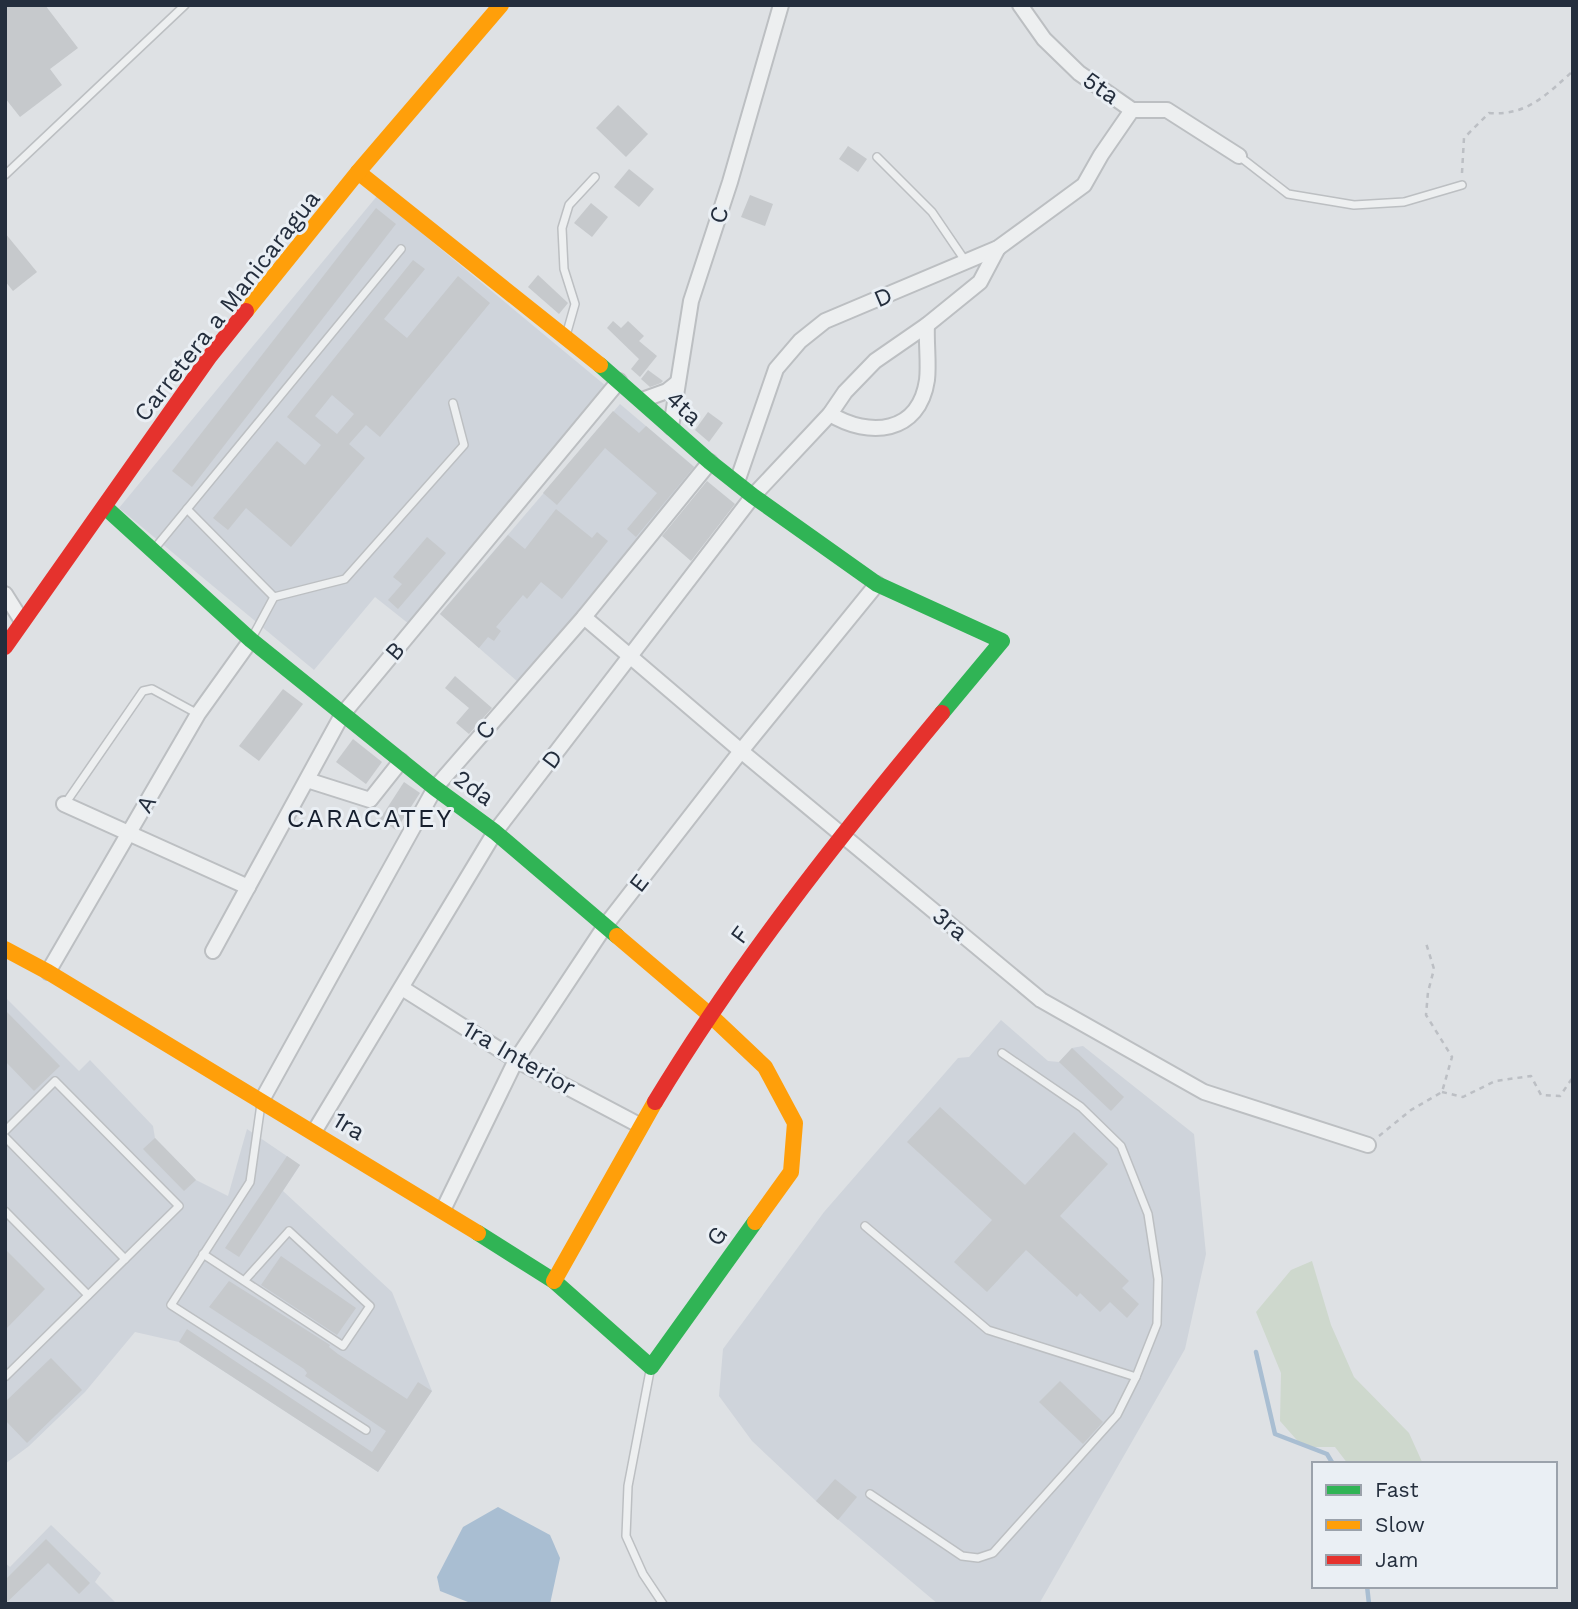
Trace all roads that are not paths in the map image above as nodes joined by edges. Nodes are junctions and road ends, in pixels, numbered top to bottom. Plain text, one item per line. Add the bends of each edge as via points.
1 (185, 5) edge
2 (501, 5) edge
3 (781, 5) edge
4 (1020, 5) edge
5 (1132, 110) junction
6 (877, 156) dead end
7 (1239, 156) joint
8 (358, 173) junction
9 (5, 175) edge
10 (595, 177) dead end
11 (1462, 184) road end
12 (998, 248) junction
13 (401, 249) dead end
14 (966, 262) junction
15 (927, 325) junction
16 (566, 336) junction
17 (619, 381) junction
18 (677, 383) junction
19 (642, 400) junction
20 (453, 403) dead end
21 (830, 414) junction
22 (671, 428) junction
23 (710, 462) junction
24 (737, 482) junction
25 (753, 496) junction
26 (105, 507) junction
27 (187, 509) junction
28 (153, 551) junction
29 (877, 584) junction
30 (5, 594) edge
31 (274, 597) junction
32 (584, 617) junction
33 (22, 621) junction
34 (251, 640) junction
35 (1002, 641) joint
36 (5, 647) edge
37 (630, 657) junction
38 (198, 714) junction
39 (342, 715) junction
40 (741, 751) junction
41 (401, 761) junction
42 (307, 780) junction
43 (435, 788) junction
44 (64, 804) joint
45 (495, 832) junction
46 (129, 833) junction
47 (842, 834) junction
48 (248, 887) junction
49 (605, 926) junction
50 (5, 949) edge
51 (213, 951) dead end
52 (48, 972) junction
53 (402, 988) junction
54 (710, 1015) junction
55 (1002, 1053) dead end
56 (516, 1060) junction
57 (262, 1100) junction
58 (795, 1123) joint
59 (639, 1125) junction
60 (5, 1130) edge
61 (314, 1132) junction
62 (5, 1137) edge
63 (1368, 1145) road end
64 (443, 1210) junction
65 (5, 1211) edge
66 (865, 1226) dead end
67 (203, 1254) junction
68 (125, 1259) junction
69 (244, 1281) junction
70 (554, 1281) junction
71 (88, 1295) junction
72 (5, 1363) edge
73 (651, 1367) junction
74 (12, 1370) junction
75 (5, 1377) edge
76 (1136, 1377) junction
77 (366, 1430) dead end
78 (870, 1494) dead end
79 (663, 1604) edge

1 - 9 lane
2 - 8 street, Carretera a Manicaragua
3 - 18 street, C via 691,301
4 - 5 street, 5ta via 1044,39 1079,73
5 - 7 street, 5ta via 1167,110
5 - 12 street, D via 1084,185
6 - 14 lane via 932,212
7 - 11 lane via 1289,194 1354,205 1404,202
8 - 16 street, 4ta
8 - 26 street, Carretera a Manicaragua via 210,356
10 - 16 lane via 569,205 562,228 564,269 575,304
12 - 14 street, D
12 - 15 street, D via 980,282
13 - 27 lane
14 - 24 street, D via 825,321 800,341 776,369
15 - 21 street, D via 875,361
15 - 21 street, D via 928,378 922,400 912,413 899,424 874,429
16 - 17 street, 4ta
17 - 19 street, 4ta
17 - 39 street, B
18 - 19 street
18 - 22 street, C
19 - 22 street, 4ta
20 - 31 lane via 464,445 345,579
21 - 25 street, D
22 - 23 street, 4ta
23 - 24 street, 4ta
23 - 32 street, C
24 - 25 street, 4ta
25 - 29 street, 4ta
25 - 37 street, D
26 - 28 street, 2da
26 - 33 street, Carretera a Manicaragua
27 - 28 lane
27 - 31 lane
28 - 34 street, 2da
29 - 35 street, 4ta
29 - 40 street, E
30 - 33 street
31 - 34 lane
32 - 37 street, 3ra
32 - 43 street, C
33 - 36 street, Carretera a Manicaragua
34 - 38 street, A
34 - 39 street, 2da
35 - 47 street, F
37 - 40 street, 3ra
37 - 45 street, D
38 - 44 lane via 152,689 143,691
38 - 46 street, A
39 - 41 street, 2da
39 - 42 street, B
40 - 47 street, 3ra
40 - 49 street, E
41 - 42 street via 370,800
41 - 43 street, 2da
42 - 48 street, B
43 - 45 street, 2da
43 - 57 street, C
44 - 46 street
45 - 49 street, 2da
45 - 53 street, D
46 - 48 street
46 - 52 street, A
47 - 54 street, F
47 - 63 street, 3ra via 1041,1000 1204,1092
48 - 51 street, B
49 - 54 street, 2da
49 - 56 street, E
50 - 52 street, 1ra
52 - 57 street, 1ra
53 - 56 street, 1ra Interior
53 - 61 street, D
54 - 58 street, 2da via 765,1067
54 - 59 street, F
55 - 76 lane via 1081,1107 1121,1146 1148,1214 1158,1279 1157,1324
56 - 59 street, 1ra Interior
56 - 64 street, E
57 - 61 street, 1ra
57 - 67 lane via 250,1182
58 - 73 street, G via 791,1172
59 - 70 street, F
60 - 68 lane via 55,1081 178,1206
61 - 64 street, 1ra
62 - 68 lane
64 - 70 street, 1ra
65 - 71 lane
66 - 76 lane via 988,1330
67 - 69 lane
67 - 77 lane via 171,1305
68 - 71 lane
69 - 69 lane via 343,1346 370,1306 289,1231
70 - 73 street, 1ra
71 - 74 lane
72 - 74 lane
73 - 79 lane via 628,1486 626,1536
74 - 75 lane
76 - 78 lane via 1117,1415 993,1553 978,1558 962,1556

